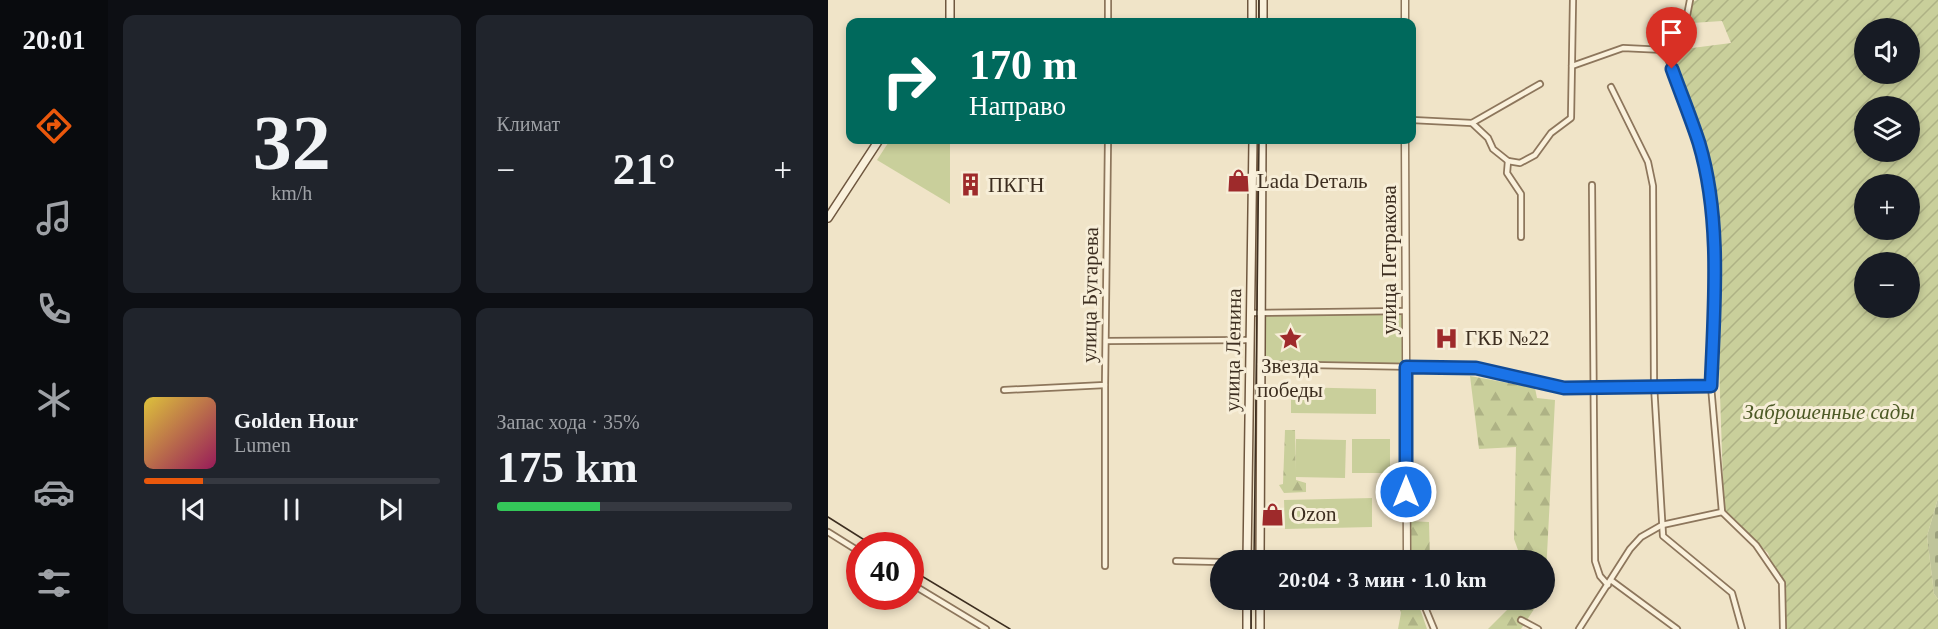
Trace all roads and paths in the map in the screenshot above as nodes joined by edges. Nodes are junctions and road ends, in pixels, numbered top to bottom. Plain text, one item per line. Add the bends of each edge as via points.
1 (950, 0) edge
2 (1108, 0) edge
3 (1252, 0) edge
4 (1263, 0) edge
5 (1405, 0) edge
6 (1573, 0) edge
7 (1689, 0) edge
8 (950, 18) edge
9 (1108, 18) edge
10 (1252, 18) edge
11 (1263, 18) edge
12 (1405, 18) edge
13 (1665, 51) junction
14 (1572, 66) junction
15 (1540, 84) dead end
16 (1611, 87) dead end
17 (1416, 120) edge
18 (1472, 123) junction
19 (876, 144) edge
20 (1108, 144) edge
21 (1253, 144) edge
22 (1262, 144) edge
23 (1405, 144) edge
24 (1508, 161) junction
25 (1592, 185) dead end
26 (828, 218) edge
27 (1521, 237) dead end
28 (1406, 312) junction
29 (1261, 313) junction
30 (1250, 314) junction
31 (1249, 340) junction
32 (1106, 341) junction
33 (1260, 364) junction
34 (1406, 367) junction
35 (1106, 385) junction
36 (1654, 385) junction
37 (1711, 386) junction
38 (1592, 388) junction
39 (1004, 390) dead end
40 (1722, 513) junction
41 (1662, 525) junction
42 (828, 532) edge
43 (846, 543) edge
44 (1247, 550) edge
45 (1260, 550) edge
46 (1407, 550) edge
47 (1176, 561) dead end
48 (1210, 562) edge
49 (1105, 566) dead end
50 (1610, 583) junction
51 (924, 591) edge
52 (1247, 610) edge
53 (1260, 610) edge
54 (1426, 610) edge
55 (1521, 620) dead end
56 (986, 629) edge
57 (1247, 629) edge
58 (1260, 629) edge
59 (1434, 629) edge
60 (1538, 629) edge
61 (1579, 629) edge
62 (1677, 629) edge
63 (1742, 629) edge
64 (1783, 629) edge

1 - 8 main road
2 - 9 street
3 - 10 main road
4 - 11 main road
5 - 12 street
6 - 14 street
7 - 13 street via 1684,31
13 - 14 street via 1623,48
13 - 37 street via 1699,145 1711,208 1715,298
14 - 24 street via 1571,118 1551,134 1535,155 1520,164
15 - 18 street
16 - 36 street via 1648,162 1653,186
17 - 18 street
18 - 24 street
19 - 26 main road
20 - 32 street, улица Бугарева
21 - 30 main road, улица Ленина
22 - 29 main road, улица Ленина
23 - 28 street, улица Петракова
24 - 27 street via 1507,173 1521,194
25 - 38 street
28 - 29 street
28 - 34 street, улица Петракова
29 - 30 street
29 - 33 main road, улица Ленина
30 - 31 main road, улица Ленина
31 - 32 street
31 - 44 main road, улица Ленина
32 - 35 street, улица Бугарева
33 - 34 street
33 - 45 main road, улица Ленина
34 - 38 street via 1476,368 1564,388
34 - 46 street, улица Петракова
35 - 39 street, улица Бугарева
35 - 49 street
36 - 37 street
36 - 38 street
36 - 41 street
37 - 40 street
38 - 50 street via 1595,561 1600,576
40 - 41 street
40 - 64 street via 1756,545 1782,582
41 - 50 street via 1630,549
41 - 63 street via 1663,536 1732,594
42 - 43 street
47 - 48 street
50 - 61 street
50 - 62 street
51 - 56 street
52 - 57 main road
53 - 58 main road
54 - 59 street
55 - 60 street

